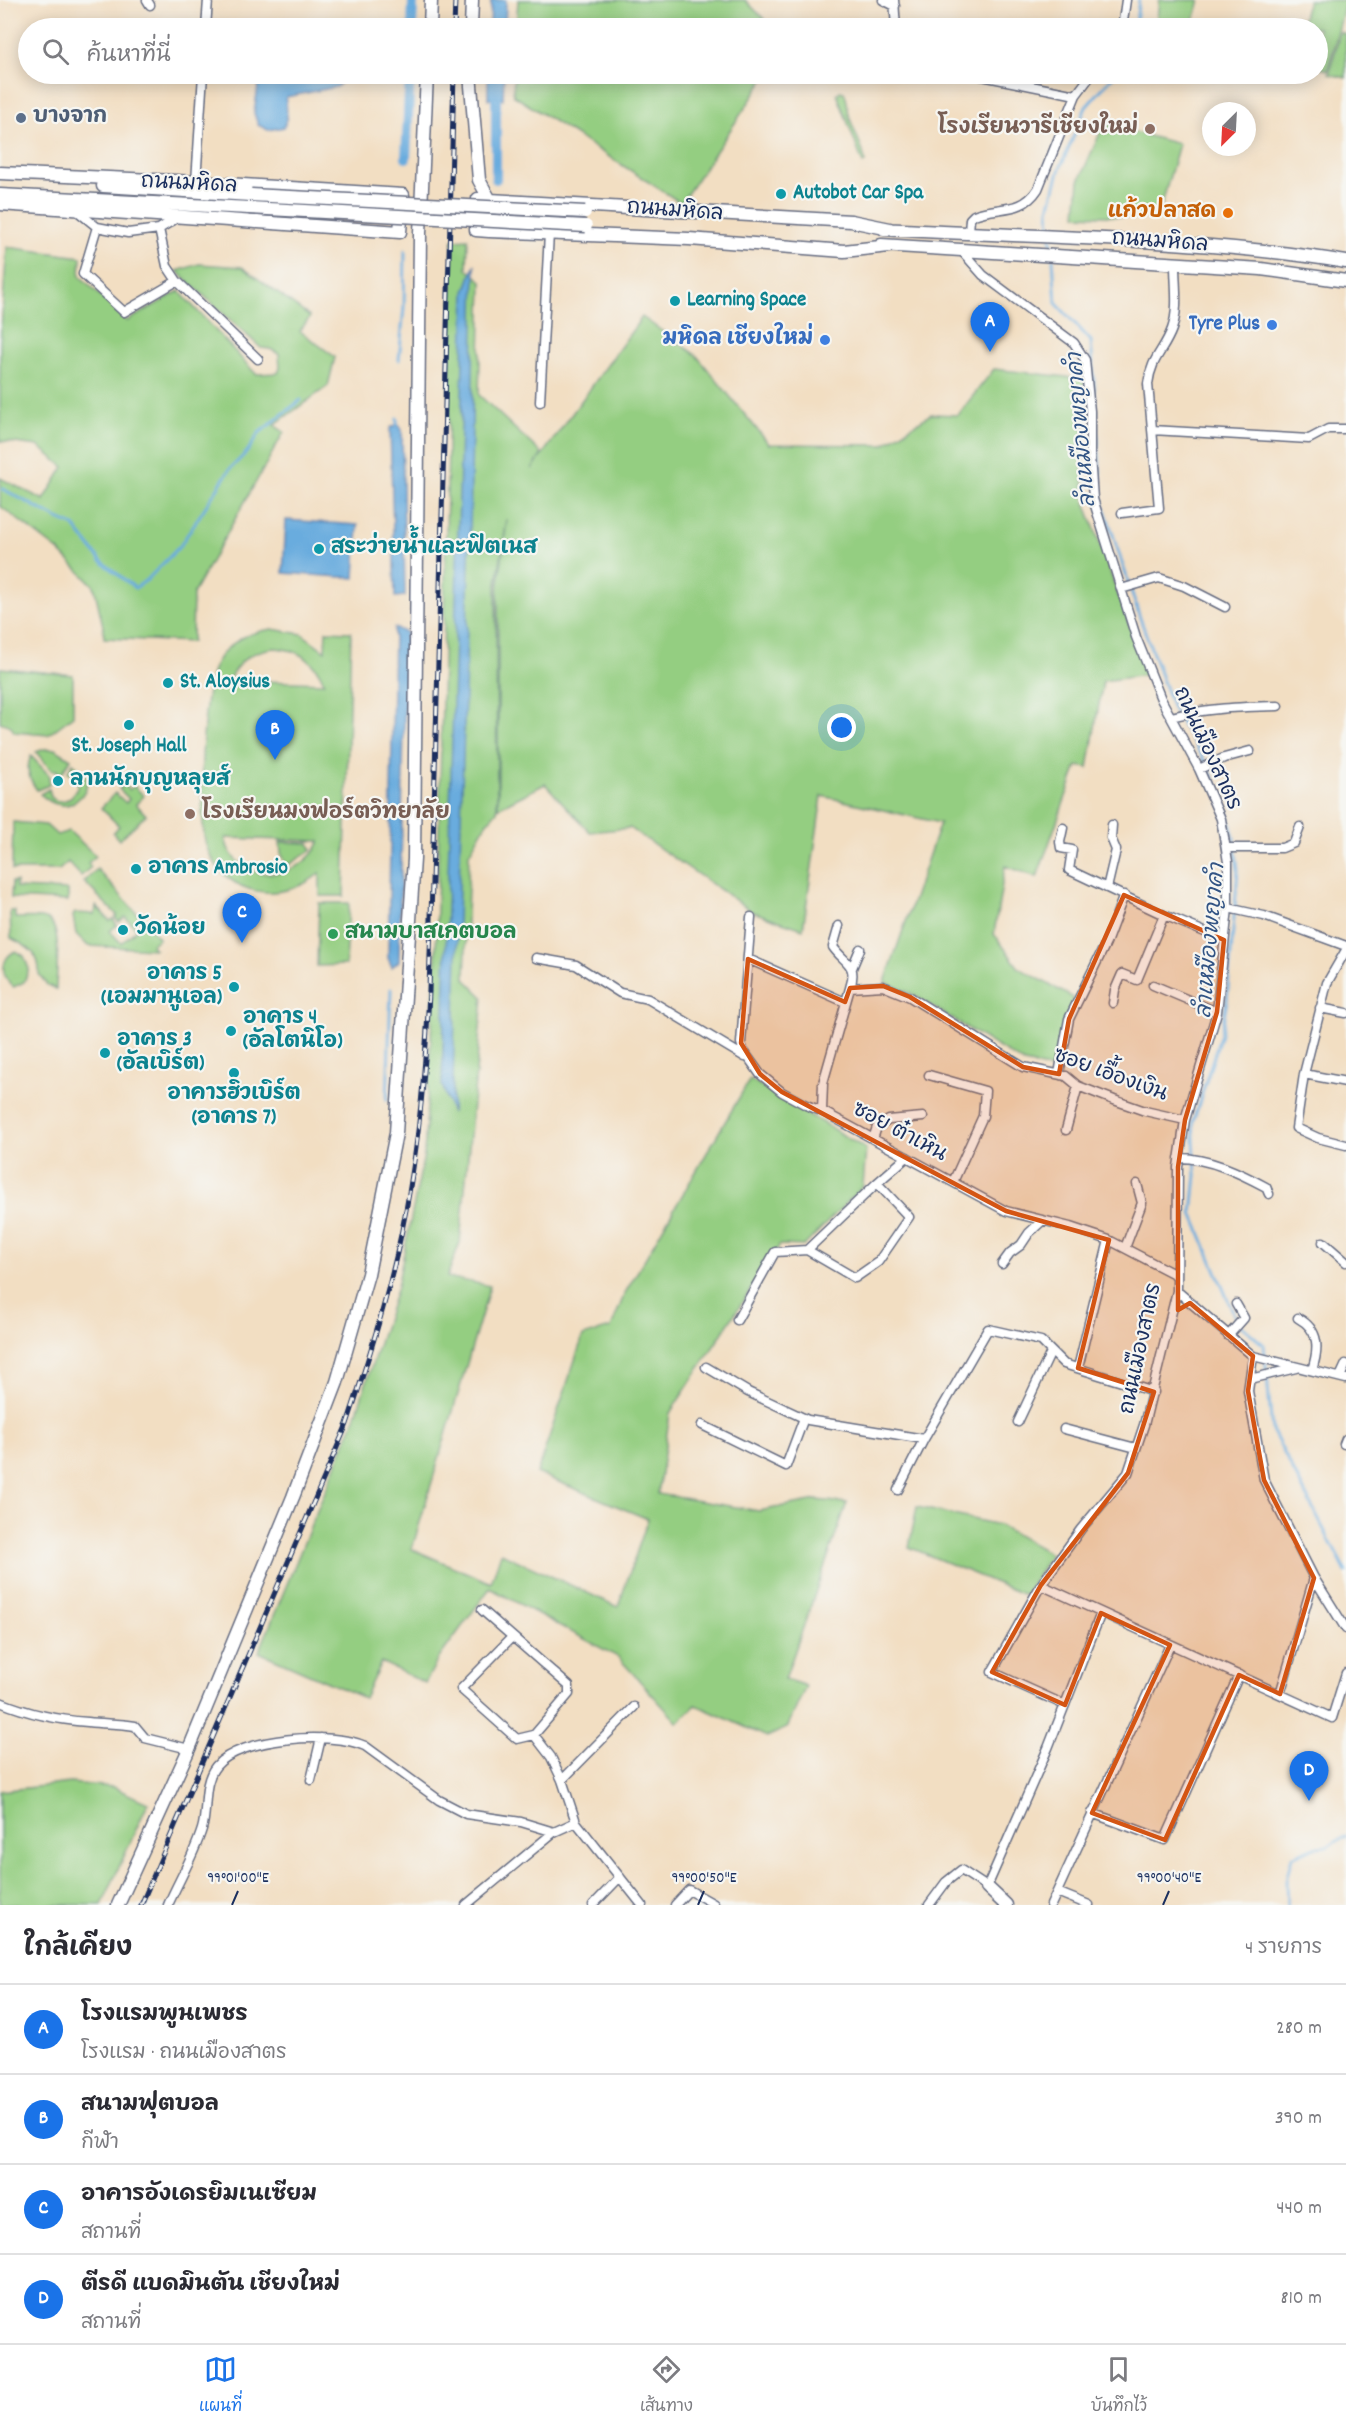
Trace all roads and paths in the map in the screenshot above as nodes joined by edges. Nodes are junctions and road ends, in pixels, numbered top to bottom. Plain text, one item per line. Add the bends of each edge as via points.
1 (208, 0) edge
2 (431, 0) edge
3 (472, 0) edge
4 (883, 0) edge
5 (1126, 0) edge
6 (894, 3) edge
7 (207, 18) edge
8 (430, 18) edge
9 (471, 18) edge
10 (895, 18) edge
11 (1123, 18) edge
12 (202, 84) edge
13 (427, 84) edge
14 (471, 84) edge
15 (1022, 84) edge
16 (1084, 84) edge
17 (1076, 95) junction
18 (0, 173) edge
19 (0, 179) edge
20 (196, 182) junction
21 (0, 195) edge
22 (403, 195) junction
23 (422, 195) junction
24 (484, 200) junction
25 (0, 204) edge
26 (76, 210) junction
27 (181, 216) junction
28 (97, 227) junction
29 (159, 229) junction
30 (890, 229) junction
31 (400, 232) junction
32 (420, 232) junction
33 (969, 232) junction
34 (549, 233) junction
35 (889, 246) junction
36 (961, 250) junction
37 (1346, 262) edge
38 (1175, 264) junction
39 (177, 281) junction
40 (1346, 281) edge
41 (258, 359) dead end
42 (540, 402) dead end
43 (1345, 429) edge
44 (1152, 430) junction
45 (1346, 439) edge
46 (1122, 513) dead end
47 (1125, 588) junction
48 (1225, 607) dead end
49 (1278, 706) dead end
50 (1173, 716) junction
51 (1250, 751) dead end
52 (1200, 768) junction
53 (1112, 825) dead end
54 (1300, 827) dead end
55 (1063, 828) dead end
56 (1229, 848) junction
57 (1107, 888) junction
58 (1124, 896) junction
59 (1234, 909) junction
60 (1164, 915) junction
61 (751, 917) dead end
62 (839, 926) dead end
63 (1224, 940) junction
64 (1346, 948) edge
65 (860, 949) dead end
66 (536, 958) dead end
67 (748, 959) junction
68 (852, 968) junction
69 (1153, 985) dead end
70 (850, 988) junction
71 (845, 1002) junction
72 (1113, 1003) dead end
73 (1320, 1008) junction
74 (1217, 1012) junction
75 (1346, 1013) edge
76 (748, 1058) junction
77 (1059, 1074) junction
78 (1304, 1074) junction
79 (929, 1075) dead end
80 (1346, 1082) edge
81 (1078, 1086) junction
82 (822, 1111) junction
83 (923, 1117) dead end
84 (1185, 1120) junction
85 (1066, 1130) dead end
86 (873, 1139) junction
87 (1346, 1145) edge
88 (907, 1157) junction
89 (1182, 1158) junction
90 (953, 1182) junction
91 (877, 1183) junction
92 (1137, 1184) dead end
93 (1269, 1194) dead end
94 (1042, 1221) junction
95 (1109, 1240) junction
96 (1323, 1242) dead end
97 (1125, 1248) junction
98 (807, 1250) junction
99 (1346, 1262) edge
100 (1002, 1264) dead end
101 (1176, 1275) junction
102 (1177, 1291) junction
103 (1190, 1303) junction
104 (1236, 1304) dead end
105 (1172, 1313) junction
106 (1298, 1318) dead end
107 (737, 1320) dead end
108 (1228, 1336) junction
109 (1052, 1352) junction
110 (1257, 1358) junction
111 (1346, 1365) edge
112 (706, 1367) dead end
113 (1078, 1368) junction
114 (1298, 1368) junction
115 (1312, 1371) junction
116 (1343, 1378) edge
117 (1250, 1379) junction
118 (1154, 1392) junction
119 (804, 1418) junction
120 (1018, 1422) dead end
121 (702, 1425) dead end
122 (1064, 1429) dead end
123 (924, 1439) junction
124 (1136, 1448) junction
125 (898, 1490) dead end
126 (1314, 1578) junction
127 (1041, 1585) junction
128 (482, 1610) dead end
129 (1101, 1612) junction
130 (1346, 1629) edge
131 (512, 1637) junction
132 (1170, 1645) junction
133 (1346, 1673) edge
134 (1239, 1675) junction
135 (1280, 1694) junction
136 (0, 1702) edge
137 (1065, 1705) junction
138 (634, 1707) dead end
139 (534, 1735) junction
140 (321, 1738) junction
141 (189, 1749) junction
142 (311, 1780) dead end
143 (562, 1780) junction
144 (1092, 1813) junction
145 (576, 1822) junction
146 (554, 1832) junction
147 (620, 1877) junction
148 (987, 1887) junction
149 (1057, 1892) junction
150 (714, 1904) edge
151 (118, 1905) edge
152 (168, 1905) edge
153 (466, 1905) edge
154 (593, 1905) edge
155 (642, 1905) edge
156 (675, 1905) edge
157 (929, 1905) edge
158 (1006, 1905) edge
159 (1051, 1905) edge
160 (1089, 1905) edge

1 - 7 street
2 - 8 main road
3 - 9 main road
4 - 6 street
5 - 11 street
6 - 10 street
12 - 20 street
13 - 23 main road
14 - 24 main road via 478,180
15 - 17 street
16 - 17 street
17 - 33 street via 1032,198 1021,205 974,215
18 - 20 main road
19 - 30 main road, ถนนมหิดล, bridge
20 - 22 main road
21 - 35 main road, ถนนมหิดล, bridge
22 - 23 main road
22 - 31 main road
23 - 32 main road
24 - 30 main road via 851,221
24 - 34 main road via 489,231
25 - 26 main road
26 - 27 main road
26 - 28 street
27 - 29 street
27 - 31 main road
28 - 29 street via 128,232
28 - 39 street via 83,274 124,312
29 - 39 street via 167,266
30 - 33 main road, ถนนมหิดล
31 - 32 main road
32 - 141 main road via 414,858 396,1133 368,1274 337,1382
33 - 37 main road, ถนนมหิดล via 1235,246
34 - 35 main road via 844,251
34 - 42 street
35 - 36 main road, ถนนมหิดล
36 - 38 main road, ถนนมหิดล
36 - 47 street, ถนนเมืองสาตร via 983,275 1080,350 1087,369 1093,499
38 - 40 main road, ถนนมหิดล via 1261,269
38 - 44 street via 1176,313 1172,329 1150,367
39 - 41 street
43 - 44 street via 1328,429 1309,439
43 - 45 street
44 - 46 street via 1159,508
47 - 48 street via 1159,578
47 - 50 street, ถนนเมืองสาตร via 1136,637
49 - 50 street via 1215,708
50 - 52 street, ถนนเมืองสาตร
51 - 52 street
52 - 56 street, ถนนเมืองสาตร
53 - 57 street via 1111,838 1116,850
54 - 56 street via 1294,843 1282,848
55 - 57 street via 1061,848 1072,850 1069,870
56 - 59 street, ถนนเมืองสาตร
57 - 58 street
58 - 60 street
58 - 77 street via 1069,1019
59 - 63 street, ถนนเมืองสาตร
59 - 64 street
60 - 63 street
60 - 72 street via 1137,980 1122,974
61 - 67 street, ซอย ต๋าเหิน
62 - 68 street via 833,947
63 - 74 street, ถนนเมืองสาตร
64 - 73 street via 1326,983
65 - 68 street
66 - 76 street via 576,965 620,993 648,999
67 - 71 street
67 - 76 street, ซอย ต๋าเหิน via 741,1043
68 - 70 street
69 - 74 street
70 - 71 street
70 - 77 street, ซอย เอื้องเงิน via 883,986 910,997 1023,1067
71 - 82 street via 823,1083
73 - 75 street
73 - 78 street
74 - 84 street, ถนนเมืองสาตร
76 - 82 street, ซอย ต๋าเหิน via 782,1092
77 - 81 street, ซอย เอื้องเงิน
78 - 80 street
78 - 87 street via 1296,1128
79 - 90 street via 985,1091 983,1116
81 - 84 street, ซอย เอื้องเงิน via 1145,1111
81 - 85 street
82 - 86 street, ซอย ต๋าเหิน
83 - 86 street via 889,1120 877,1127
84 - 89 street, ถนนเมืองสาตร
86 - 88 street, ซอย ต๋าเหิน
88 - 90 street, ซอย ต๋าเหิน
88 - 91 street
89 - 93 street via 1205,1161 1245,1176 1266,1187
89 - 101 street, ถนนเมืองสาตร
90 - 94 street, ซอย ต๋าเหิน via 1006,1211
91 - 98 street
91 - 98 street via 909,1217 878,1262 855,1278
92 - 97 street via 1142,1203
94 - 95 street, ซอย ต๋าเหิน
94 - 100 street
95 - 97 street, ซอย ต๋าเหิน
95 - 113 street
96 - 99 street
97 - 101 street, ซอย ต๋าเหิน
98 - 107 street via 775,1252
101 - 102 street, ถนนเมืองสาตร
102 - 103 street
102 - 105 street, ถนนเมืองสาตร
103 - 105 street
103 - 108 street
104 - 108 street via 1244,1318
105 - 118 street, ถนนเมืองสาตร
106 - 115 street via 1313,1328 1316,1337
108 - 110 street
109 - 113 street via 1064,1364
109 - 120 street
109 - 123 street via 1041,1341 988,1329
110 - 114 street
110 - 117 street
111 - 116 street
112 - 119 street
113 - 118 street
114 - 115 street
114 - 117 street
115 - 116 street
117 - 126 street via 1248,1391 1264,1480
118 - 124 street, ถนนเมืองสาตร
119 - 121 street via 786,1466
119 - 123 street
122 - 124 street
123 - 125 street
124 - 127 street, ถนนเมืองสาตร via 1128,1473
126 - 130 street
126 - 135 street
127 - 129 street
127 - 137 street, ถนนเมืองสาตร via 992,1672
128 - 131 street
129 - 132 street
129 - 137 street
131 - 139 street via 569,1686 569,1694
131 - 139 street via 461,1689 517,1738
132 - 134 street
132 - 144 street
133 - 135 street via 1332,1718
134 - 135 street
134 - 144 street via 1165,1840
136 - 141 street via 44,1715 135,1726 145,1738
137 - 148 street
138 - 143 street
139 - 143 street
140 - 142 street
140 - 146 street via 365,1746 439,1800 466,1814 521,1822
140 - 152 street via 285,1739 233,1753 216,1766 210,1777 202,1829
141 - 151 main road
143 - 145 street
144 - 149 street
145 - 146 street
145 - 147 street
146 - 153 street
147 - 154 street
147 - 155 street
148 - 157 street via 962,1870 946,1882
148 - 158 main road
149 - 159 street
149 - 160 street
150 - 156 street via 688,1890

